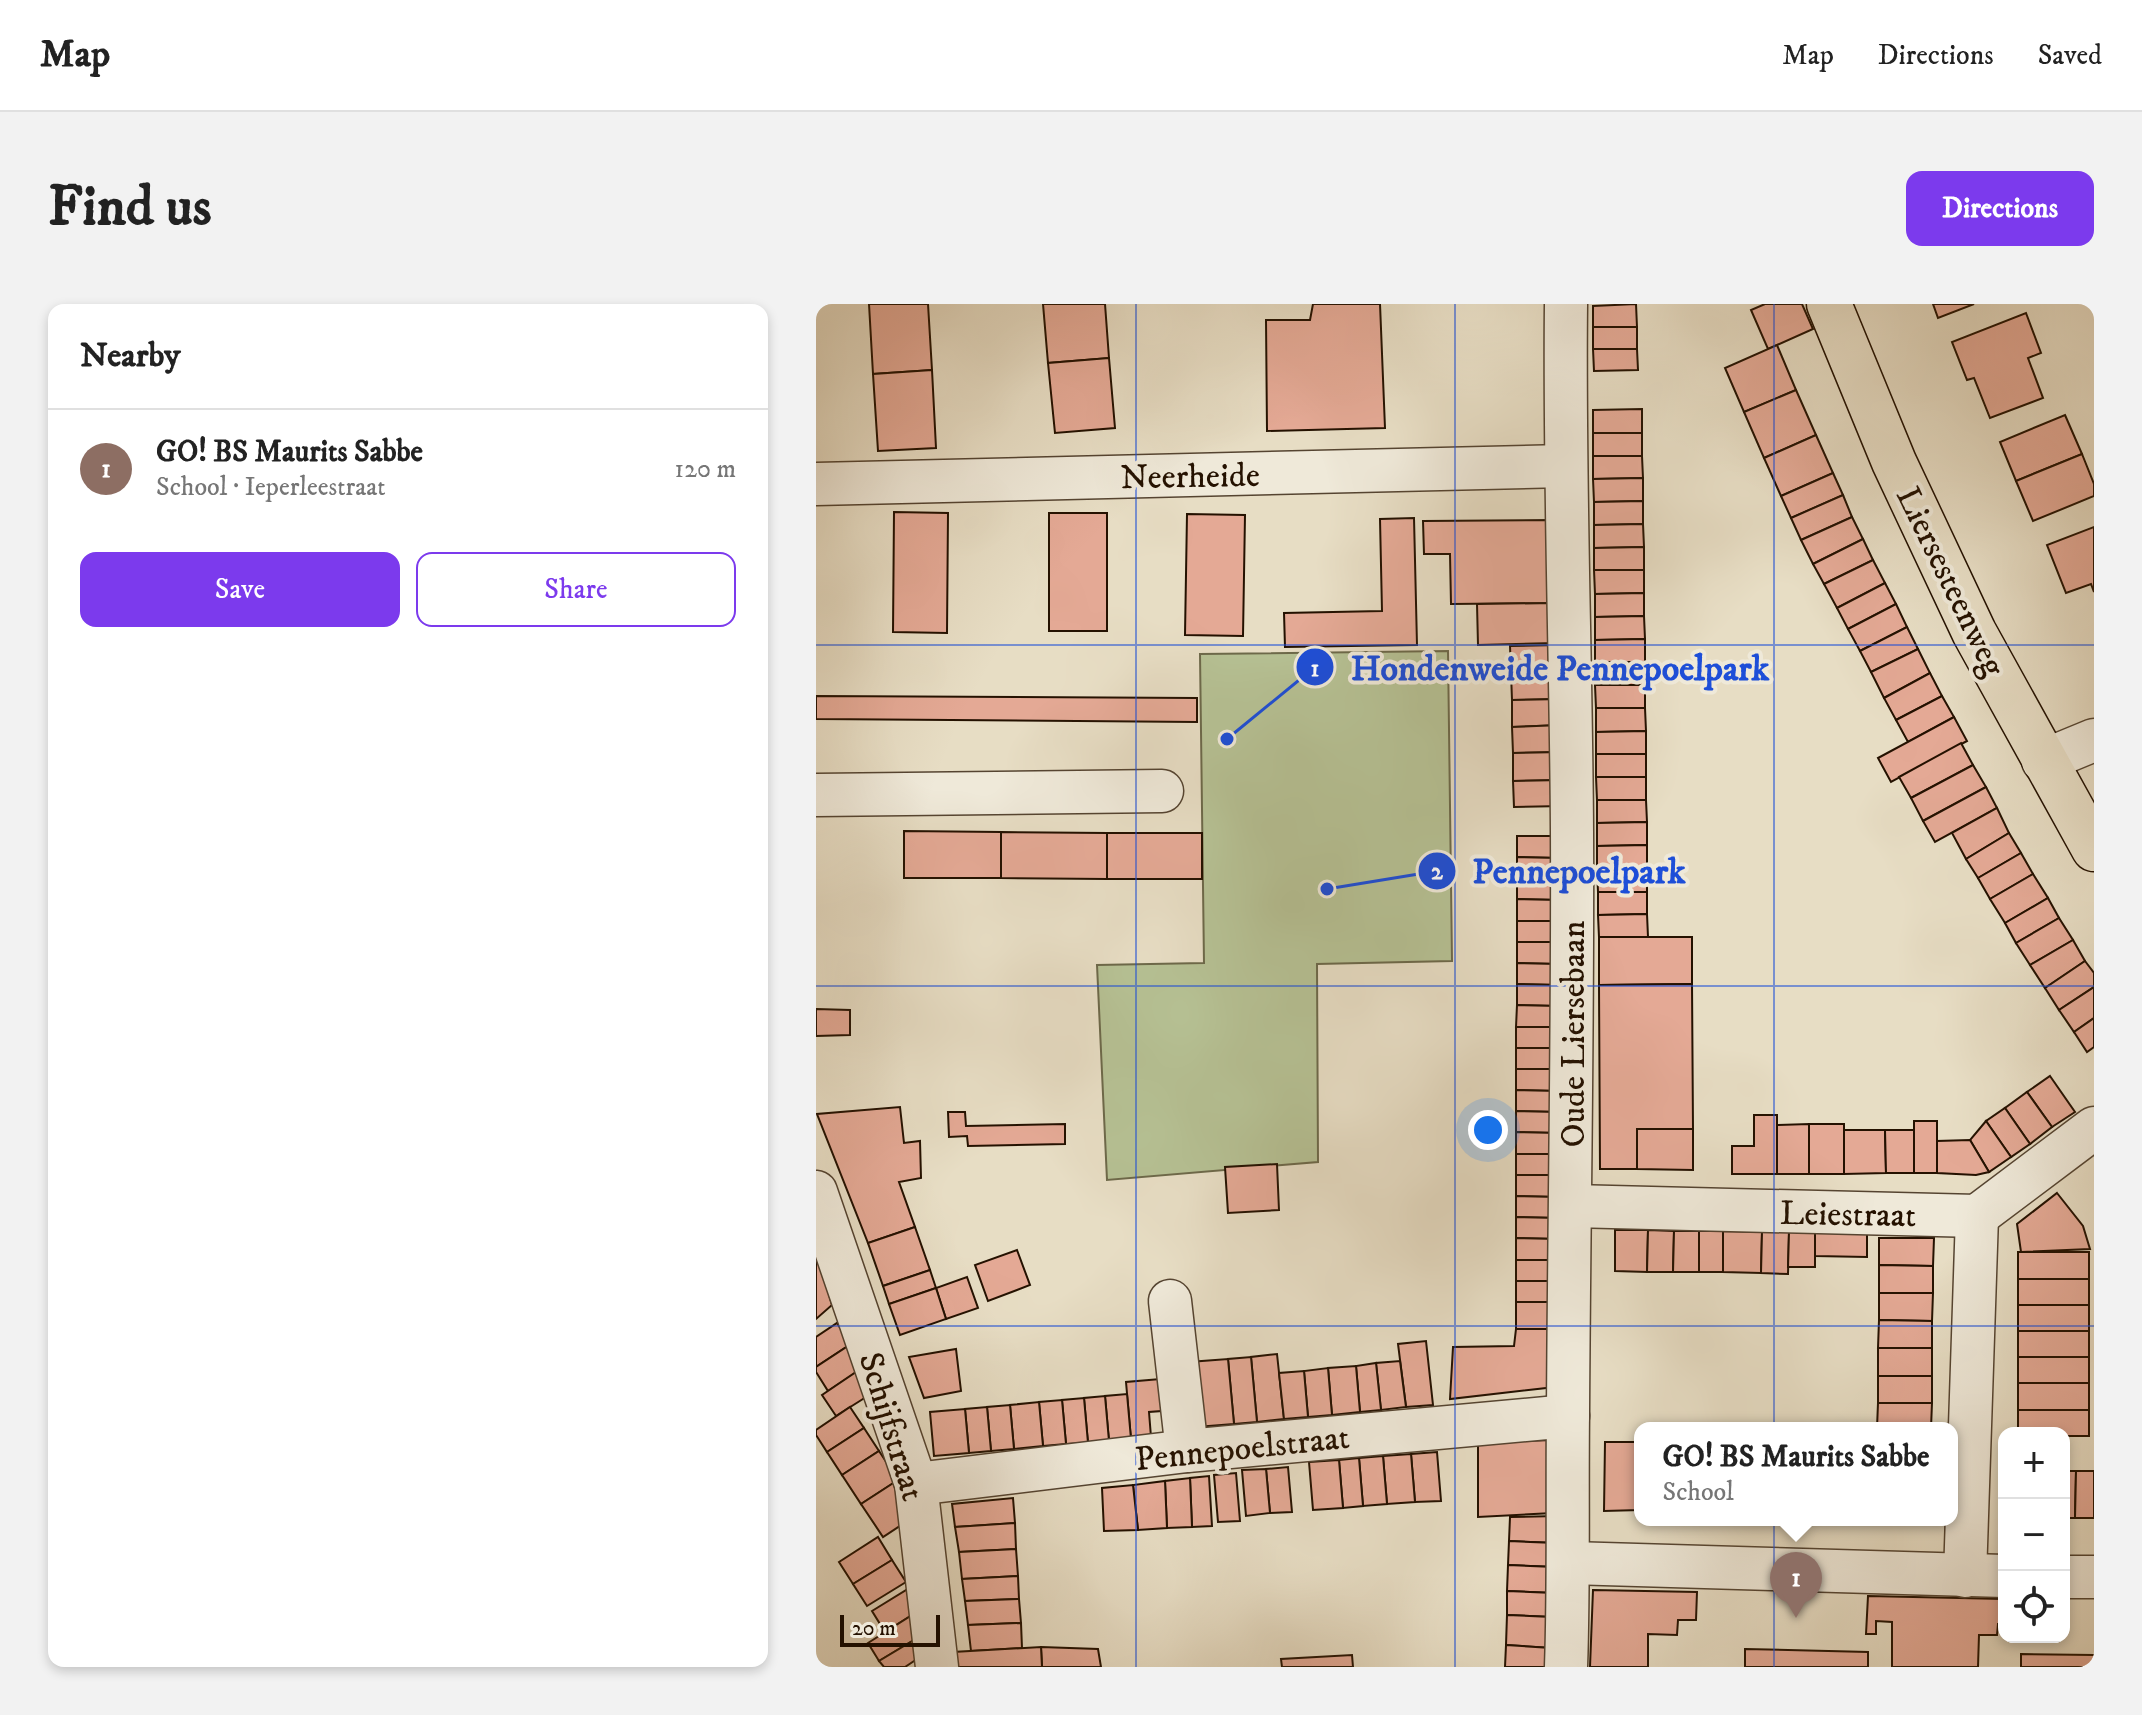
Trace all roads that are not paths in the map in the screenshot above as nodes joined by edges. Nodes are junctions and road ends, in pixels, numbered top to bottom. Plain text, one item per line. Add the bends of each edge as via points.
1 (1566, 304) edge
2 (1829, 304) edge
3 (1564, 466) junction
4 (816, 484) edge
5 (2094, 740) edge
6 (2043, 761) junction
7 (1162, 791) dead end
8 (816, 795) edge
9 (2094, 849) edge
10 (2094, 1128) edge
11 (816, 1192) edge
12 (1572, 1206) junction
13 (1977, 1216) junction
14 (1170, 1301) dead end
15 (1568, 1416) junction
16 (1187, 1451) junction
17 (916, 1484) junction
18 (1570, 1563) junction
19 (1985, 1576) edge
20 (2070, 1577) edge
21 (2094, 1577) edge
22 (937, 1667) edge
23 (1566, 1667) edge

1 - 3 street, Oude Liersebaan
2 - 6 main road, Liersesteenweg via 1894,462 1974,632
3 - 4 street, Neerheide
3 - 12 street, Oude Liersebaan via 1572,829
5 - 6 street
6 - 9 main road, Liersesteenweg
7 - 8 street
10 - 13 street
11 - 17 street, Schijfstraat
12 - 13 street, Leiestraat
12 - 15 street, Oude Liersebaan
13 - 19 street
14 - 16 street
15 - 16 street, Pennepoelstraat
15 - 18 street, Oude Liersebaan
16 - 17 street, Pennepoelstraat
17 - 22 street, Schijfstraat
18 - 19 street
18 - 23 street, Oude Liersebaan
20 - 21 street

